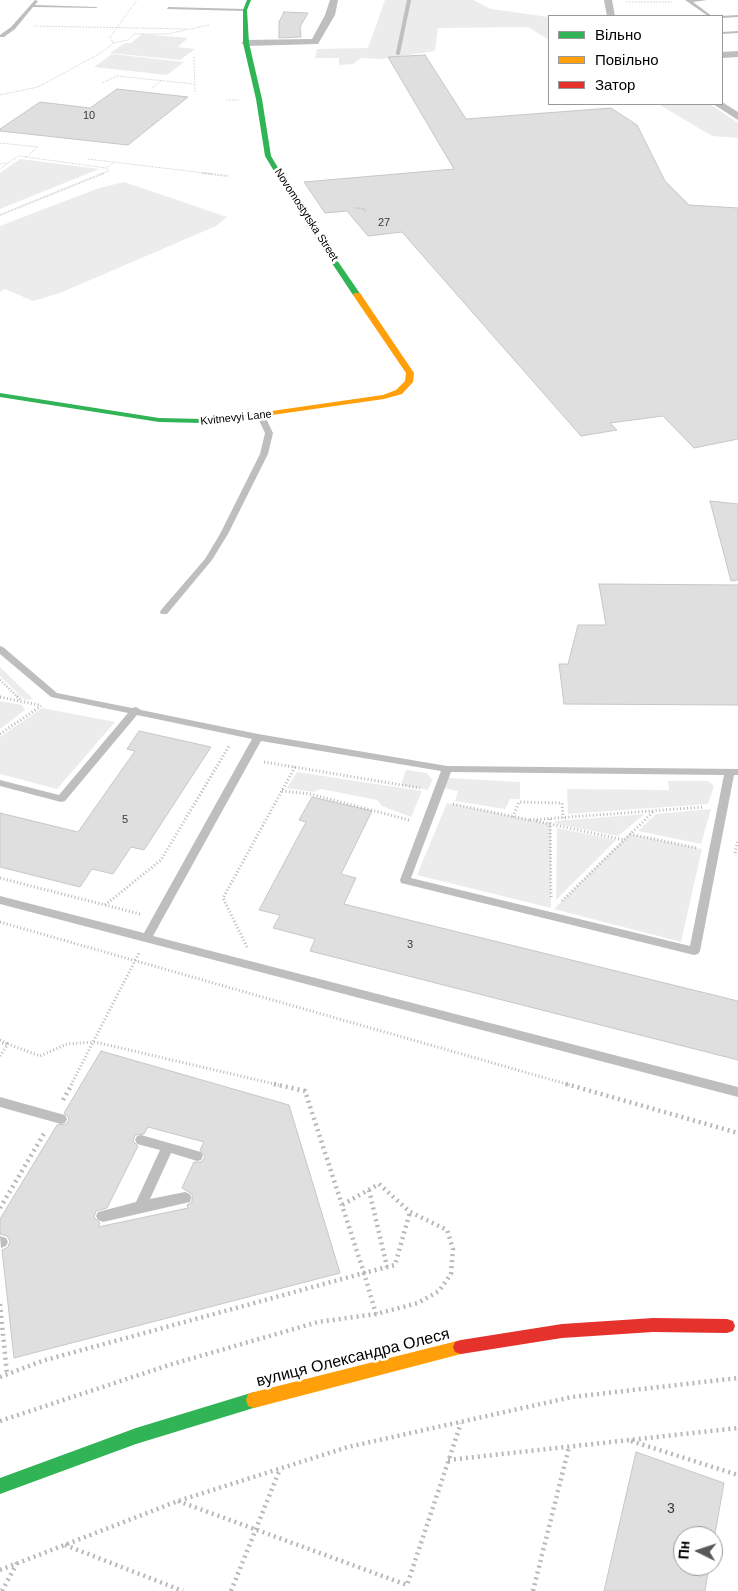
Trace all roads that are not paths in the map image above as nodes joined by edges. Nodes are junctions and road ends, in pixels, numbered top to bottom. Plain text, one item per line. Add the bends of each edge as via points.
1 (37, 0) edge
2 (334, 0) edge
3 (608, 0) edge
4 (705, 0) edge
5 (687, 1) edge
6 (247, 5) edge
7 (32, 6) junction
8 (96, 7) dead end
9 (168, 8) dead end
10 (611, 15) edge
11 (708, 15) edge
12 (738, 16) edge
13 (723, 17) edge
14 (738, 32) edge
15 (723, 33) edge
16 (2, 36) dead end
17 (246, 43) junction
18 (738, 54) edge
19 (723, 55) edge
20 (720, 105) edge
21 (738, 117) edge
22 (409, 382) joint
23 (0, 395) edge
24 (261, 416) junction
25 (164, 612) dead end
26 (0, 649) edge
27 (136, 710) junction
28 (258, 737) junction
29 (447, 769) junction
30 (734, 772) edge
31 (0, 782) edge
32 (0, 900) edge
33 (146, 939) junction
34 (738, 1092) edge
35 (0, 1102) edge
36 (57, 1118) road end
37 (141, 1140) dead end
38 (168, 1147) junction
39 (197, 1156) dead end
40 (185, 1198) dead end
41 (140, 1207) junction
42 (103, 1216) dead end
43 (732, 1329) edge
44 (0, 1486) edge

1 - 7 lane
2 - 17 street via 330,15 315,42
3 - 10 street
4 - 5 lane
5 - 11 lane
6 - 9 lane
6 - 17 street, Novomostytska Street
7 - 8 lane
7 - 16 lane
12 - 13 lane
14 - 15 lane
17 - 22 street, Novomostytska Street via 268,156 305,218 410,373
18 - 19 street
20 - 21 street
22 - 24 street, Kvitnevyi Lane via 399,392 384,397
23 - 24 street, Kvitnevyi Lane via 159,420 216,422
24 - 25 lane via 269,433 264,454 208,560
26 - 27 lane via 54,695
27 - 28 lane
27 - 31 lane via 61,799
28 - 29 lane
28 - 33 lane
29 - 30 lane
29 - 30 lane via 405,880 694,951
32 - 33 lane
33 - 34 lane
35 - 36 lane
37 - 38 lane
38 - 39 lane
38 - 41 lane
40 - 41 lane
41 - 42 lane
43 - 44 street, вулиця Олександра Олеся via 653,1326 562,1331 444,1350 267,1396 136,1436

